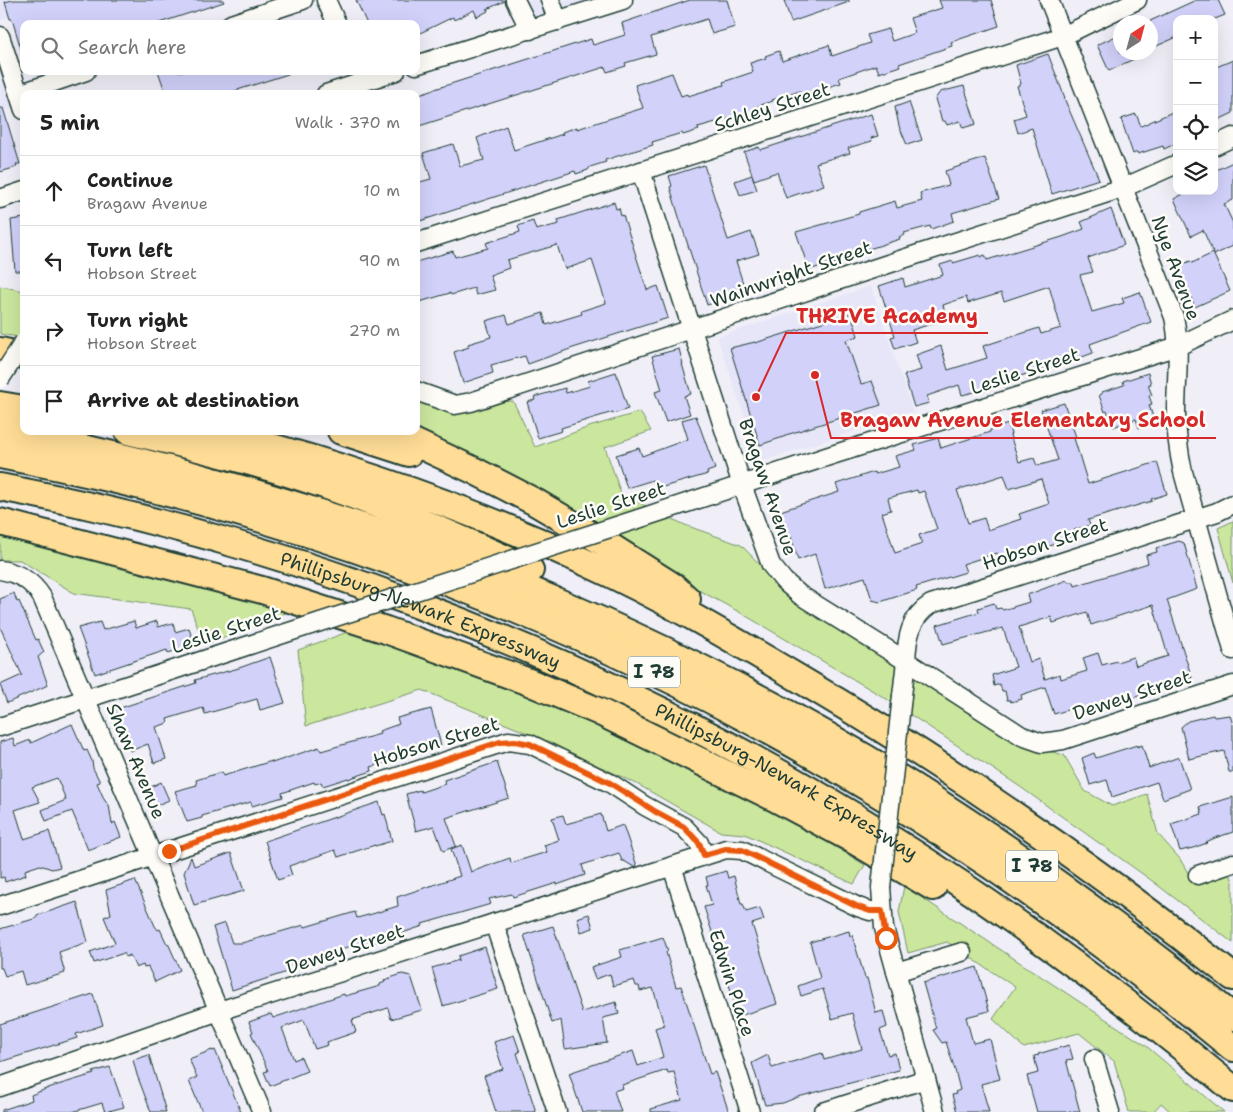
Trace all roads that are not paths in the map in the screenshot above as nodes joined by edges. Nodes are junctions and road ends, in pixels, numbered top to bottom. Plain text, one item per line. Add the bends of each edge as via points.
1 (303, 0) edge
2 (326, 0) edge
3 (515, 0) edge
4 (550, 0) edge
5 (623, 0) edge
6 (1049, 0) edge
7 (1137, 0) edge
8 (243, 20) edge
9 (335, 20) edge
10 (558, 21) junction
11 (530, 30) junction
12 (0, 36) edge
13 (1063, 36) junction
14 (420, 64) edge
15 (78, 75) edge
16 (361, 76) edge
17 (46, 90) edge
18 (334, 90) edge
19 (20, 99) edge
20 (1233, 138) edge
21 (1218, 144) edge
22 (1173, 166) edge
23 (641, 171) junction
24 (1123, 188) junction
25 (20, 192) edge
26 (0, 199) edge
27 (420, 242) edge
28 (1233, 320) edge
29 (693, 330) junction
30 (1178, 346) junction
31 (20, 348) edge
32 (0, 351) edge
33 (20, 355) edge
34 (0, 379) edge
35 (0, 387) edge
36 (20, 390) edge
37 (420, 392) edge
38 (0, 405) edge
39 (20, 409) edge
40 (0, 430) edge
41 (20, 434) edge
42 (23, 435) edge
43 (144, 435) edge
44 (225, 435) edge
45 (353, 435) edge
46 (398, 435) edge
47 (0, 455) edge
48 (742, 485) junction
49 (0, 487) edge
50 (535, 502) junction
51 (1233, 504) edge
52 (1196, 517) junction
53 (0, 522) edge
54 (8, 572) edge
55 (724, 633) junction
56 (1233, 650) edge
57 (906, 661) junction
58 (1233, 685) edge
59 (87, 698) junction
60 (0, 727) edge
61 (819, 731) junction
62 (1042, 743) joint
63 (704, 855) junction
64 (154, 856) junction
65 (1233, 863) edge
66 (672, 866) junction
67 (1198, 875) dead end
68 (0, 906) edge
69 (882, 911) junction
70 (494, 923) junction
71 (962, 952) dead end
72 (896, 972) junction
73 (1233, 977) edge
74 (219, 1011) junction
75 (1233, 1017) edge
76 (1147, 1020) junction
77 (1233, 1048) edge
78 (1094, 1059) dead end
79 (926, 1079) junction
80 (0, 1087) edge
81 (1233, 1089) edge
82 (262, 1112) edge
83 (557, 1112) edge
84 (750, 1112) edge
85 (822, 1112) edge
86 (935, 1112) edge
87 (1110, 1112) edge

1 - 8 street
2 - 9 street
3 - 11 street
4 - 10 street
5 - 10 street
6 - 13 street, Nye Avenue
7 - 13 street, Schley Street
10 - 11 street
11 - 14 street
12 - 19 street
13 - 23 street, Schley Street
13 - 24 street, Nye Avenue
15 - 17 street
16 - 18 street
20 - 21 street
22 - 24 street, Wainwright Street
23 - 27 street, Schley Street
23 - 29 street, Bragaw Avenue
24 - 29 street, Wainwright Street
24 - 30 street, Nye Avenue via 1174,317
25 - 26 street
28 - 30 street, Leslie Street
29 - 37 street, Wainwright Street via 471,402 455,405
29 - 48 street, Bragaw Avenue
30 - 48 street, Leslie Street
30 - 52 street, Nye Avenue via 1178,444
31 - 34 street, bridge
32 - 33 highway
35 - 36 highway
38 - 39 highway
40 - 41 highway, I 78
42 - 61 highway, I 78 via 126,457 230,485 441,554 629,633
43 - 61 highway via 313,481 436,527 631,620
44 - 55 highway, I 78 via 355,473 488,520 602,570
45 - 50 highway via 449,467
46 - 50 highway
47 - 77 highway, Phillipsburg-Newark Expressway / I 78 via 147,487 317,536 500,603 645,667 787,741 925,823 1099,943
48 - 57 street, Bragaw Avenue via 766,555 776,574 800,595
48 - 59 street, Leslie Street, bridge
49 - 76 highway, Phillipsburg-Newark Expressway / I 78 via 170,526 272,555 421,605 617,689 759,762 852,815 985,901
50 - 55 highway via 674,587
51 - 52 street, Hobson Street
52 - 56 street, Nye Avenue
52 - 57 street, Hobson Street via 931,604 910,627
53 - 76 highway via 278,595 456,654 583,704 850,838
54 - 59 street, Shaw Avenue via 31,583 42,597
55 - 73 highway, I 78 via 871,720 1004,807
57 - 62 street, Bragaw Avenue via 1022,736
57 - 69 street, bridge via 881,887
58 - 62 street, Dewey Street via 1063,740
59 - 60 street, Leslie Street
59 - 64 street, Shaw Avenue
61 - 75 highway, I 78 via 912,786 1043,873
63 - 64 street, Hobson Street via 695,837 678,823 600,778 538,747 515,741 500,742
63 - 66 street, Dewey Street
63 - 69 street via 726,849 742,850 858,907
64 - 68 street, Hobson Street
64 - 74 street, Shaw Avenue
65 - 67 street
66 - 70 street, Dewey Street
66 - 84 street, Edwin Place
69 - 72 street
70 - 74 street, Dewey Street
70 - 83 street
71 - 72 street
72 - 79 street
74 - 80 street, Dewey Street
74 - 82 street, Shaw Avenue
76 - 81 highway, Phillipsburg-Newark Expressway / I 78
78 - 87 street
79 - 85 street
79 - 86 street

